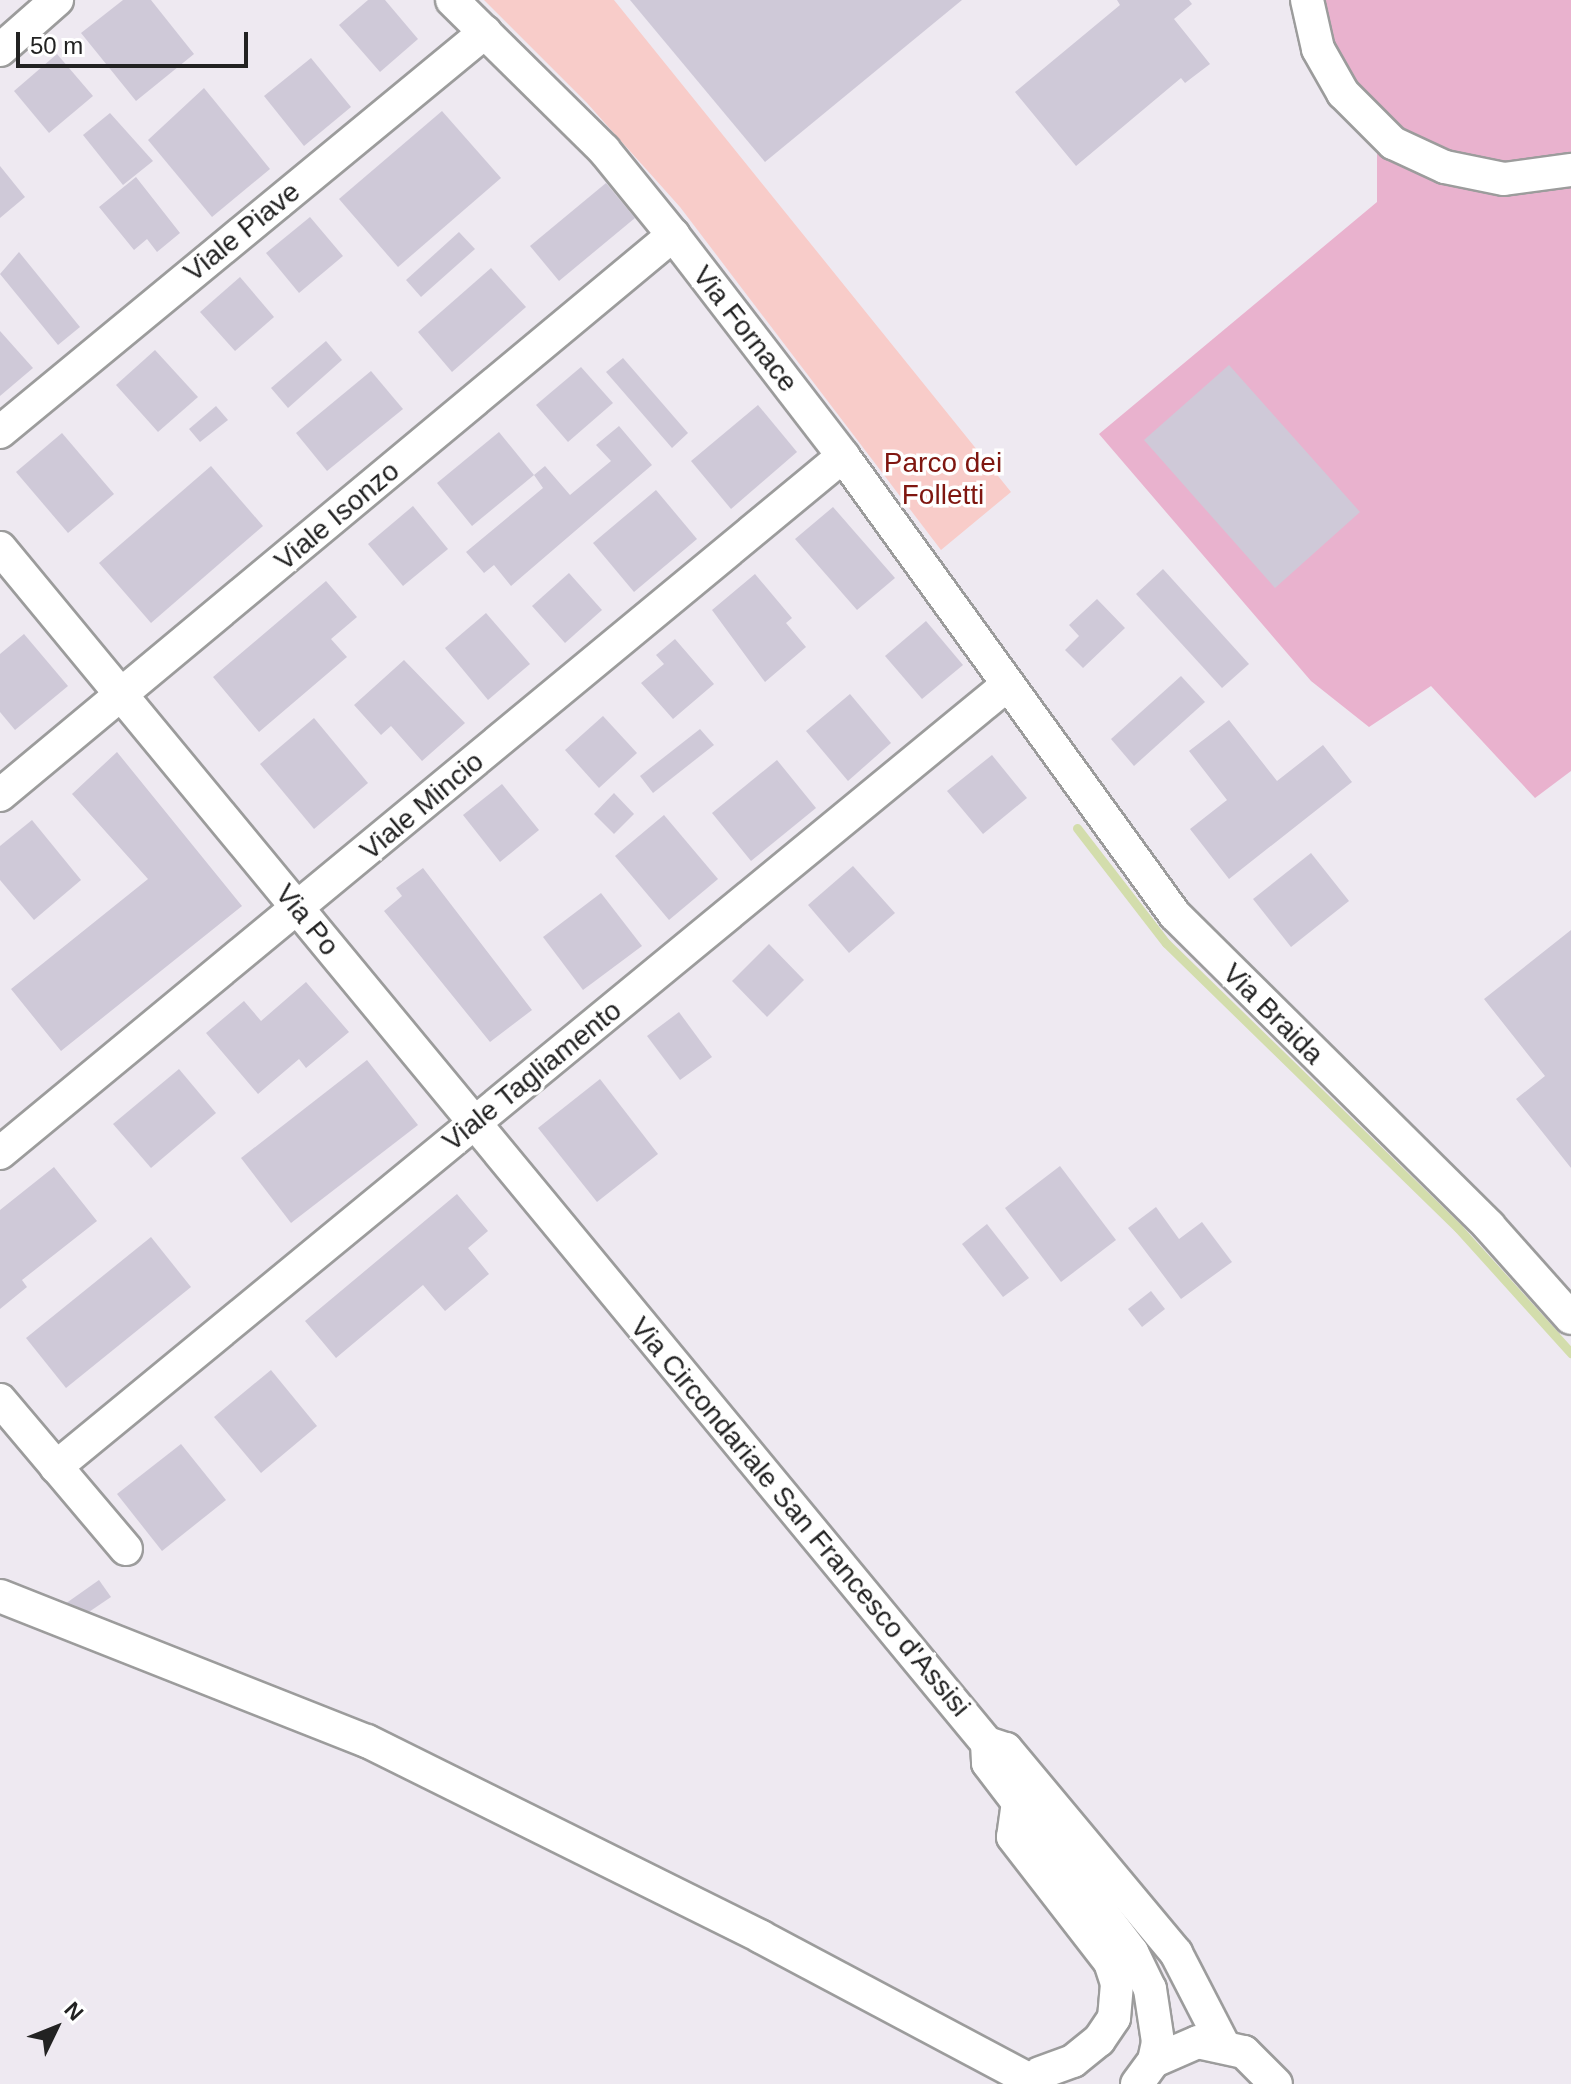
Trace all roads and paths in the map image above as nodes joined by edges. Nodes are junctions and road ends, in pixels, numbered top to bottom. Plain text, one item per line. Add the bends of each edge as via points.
1 (57, 0) edge
2 (452, 0) edge
3 (1307, 0) edge
4 (485, 32) junction
5 (0, 50) edge
6 (1571, 170) edge
7 (673, 235) junction
8 (0, 432) edge
9 (843, 456) junction
10 (0, 548) edge
11 (1007, 685) junction
12 (122, 696) junction
13 (0, 795) edge
14 (298, 908) junction
15 (473, 1125) junction
16 (0, 1153) edge
17 (613, 1292) joint
18 (1571, 1318) edge
19 (0, 1400) edge
20 (56, 1467) junction
21 (126, 1549) dead end
22 (0, 1596) edge
23 (987, 1743) junction
24 (1018, 1802) junction
25 (1223, 2044) junction
26 (1146, 2073) edge
27 (1031, 2075) edge
28 (1071, 2084) edge
29 (1276, 2084) edge

1 - 5 street
2 - 4 street, Via Fornace
3 - 6 street via 1318,49 1343,93 1393,143 1445,167 1504,179
4 - 7 street, Via Fornace via 604,150
4 - 8 street, Viale Piave
7 - 9 street, Via Fornace
7 - 12 street, Viale Isonzo
9 - 11 street, Via Fornace
9 - 14 street, Viale Mincio
10 - 12 street, Via Po
11 - 15 street, Viale Tagliamento
11 - 18 street, Via Braida via 1175,915 1489,1226
12 - 13 street, Viale Isonzo
12 - 14 street, Via Po
14 - 15 street, Via Po
14 - 16 street, Viale Mincio
15 - 17 street, Via Po
15 - 20 street, Viale Tagliamento
17 - 23 street, Via Circondariale San Francesco d'Assisi
19 - 20 street
20 - 21 street
22 - 27 street via 367,1741
23 - 24 street, Via Circondariale San Francesco d'Assisi via 988,1763
23 - 25 street, Via Circondariale San Francesco d'Assisi via 1006,1749 1176,1953
24 - 26 street, Via Circondariale San Francesco d'Assisi via 1132,1952 1150,1989 1158,2042
24 - 27 street via 1013,1837 1110,1962 1117,1984 1114,2018 1099,2040 1073,2061
25 - 26 street, Via Circondariale San Francesco d'Assisi via 1198,2042
25 - 29 street via 1254,2059
27 - 28 street

